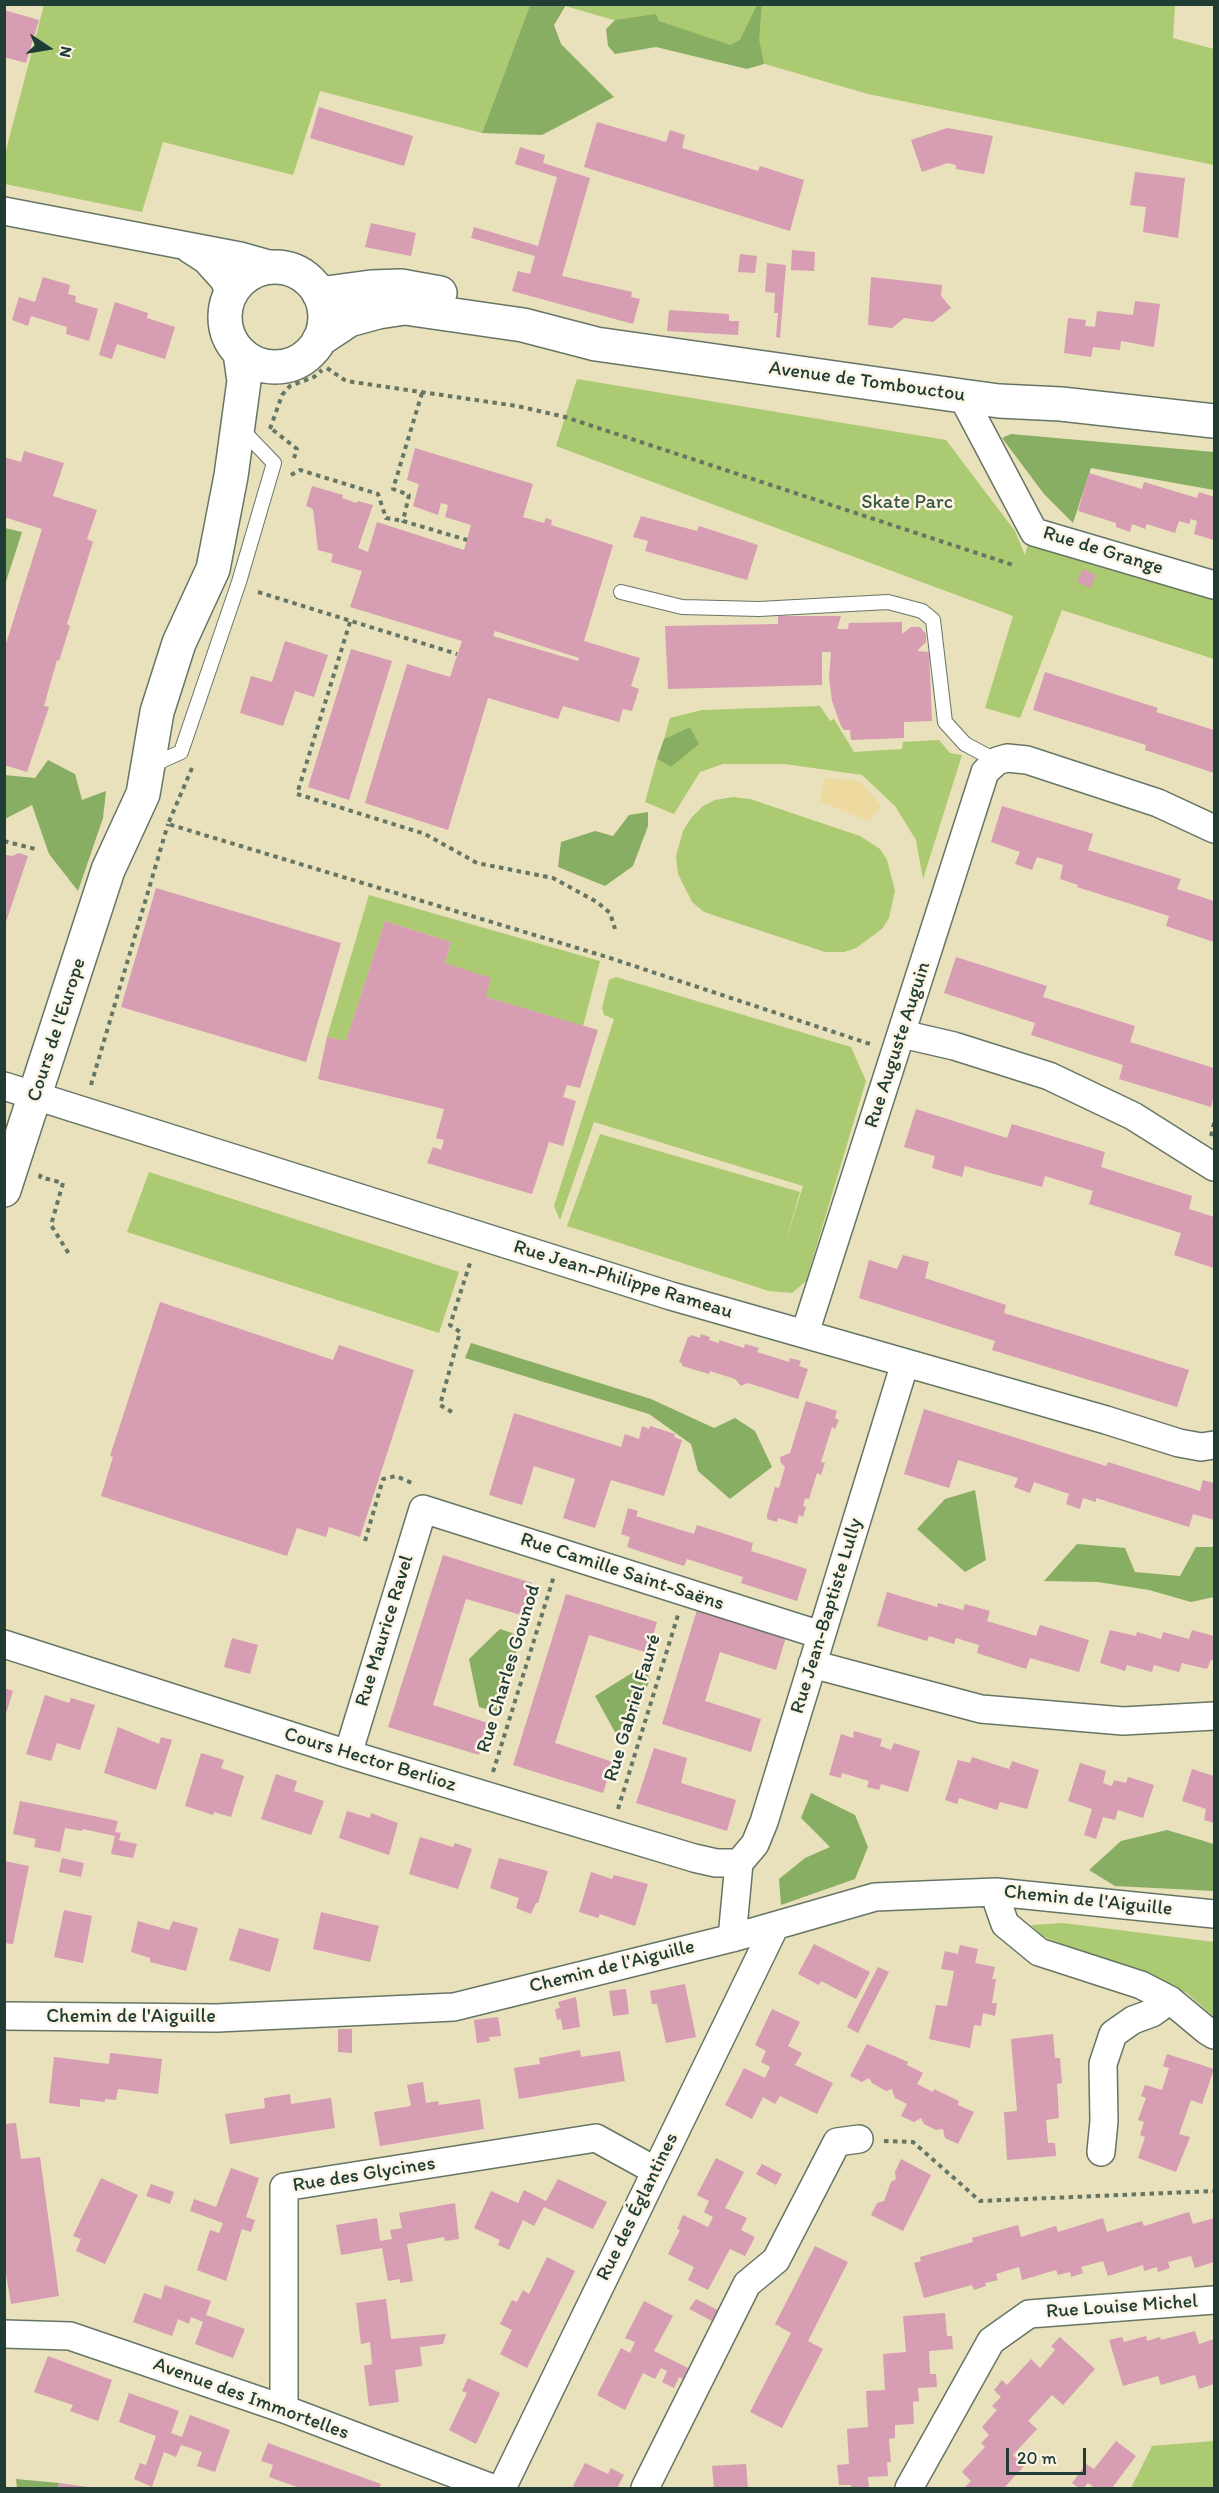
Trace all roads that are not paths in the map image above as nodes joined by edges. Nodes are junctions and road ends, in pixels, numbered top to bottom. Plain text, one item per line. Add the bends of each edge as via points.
1 (4, 211) edge
2 (180, 245) junction
3 (279, 267) junction
4 (230, 294) junction
5 (319, 294) junction
6 (523, 325) junction
7 (315, 346) junction
8 (240, 353) junction
9 (281, 366) junction
10 (962, 396) junction
11 (1215, 421) edge
12 (259, 431) junction
13 (231, 476) junction
14 (1215, 585) edge
15 (621, 592) dead end
16 (157, 712) junction
17 (997, 761) junction
18 (148, 767) junction
19 (1215, 829) edge
20 (108, 870) junction
21 (899, 1044) junction
22 (4, 1086) edge
23 (36, 1095) junction
24 (1215, 1167) edge
25 (4, 1190) edge
26 (805, 1333) junction
27 (904, 1363) junction
28 (1215, 1445) edge
29 (421, 1497) joint
30 (821, 1635) junction
31 (4, 1644) edge
32 (812, 1664) junction
33 (1215, 1716) edge
34 (348, 1754) junction
35 (739, 1863) junction
36 (996, 1892) junction
37 (1215, 1914) edge
38 (775, 1926) junction
39 (732, 1938) junction
40 (1170, 2000) junction
41 (4, 2016) edge
42 (1215, 2035) edge
43 (859, 2139) road end
44 (1101, 2152) dead end
45 (656, 2171) junction
46 (1215, 2300) edge
47 (4, 2334) edge
48 (284, 2409) junction
49 (492, 2488) edge
50 (502, 2488) edge
51 (645, 2488) edge
52 (909, 2488) edge

1 - 2 street
2 - 3 street
2 - 4 street via 206,260 224,280
3 - 4 street via 249,274
3 - 5 street via 301,274
4 - 8 street via 225,310 226,327
5 - 6 street, Avenue de Tombouctou via 400,286 450,296
5 - 7 street via 325,312
6 - 7 street, Avenue de Tombouctou via 405,308 349,320
6 - 10 street, Avenue de Tombouctou via 596,344
7 - 9 street via 300,359
8 - 9 street via 258,364
8 - 13 street, Cours de l'Europe via 244,381
9 - 12 street, Cours de l'Europe
10 - 11 street, Avenue de Tombouctou
10 - 14 street, Rue de Grange via 1034,532
12 - 13 street, Cours de l'Europe
12 - 18 lane via 274,463 242,571 181,752
13 - 16 street, Cours de l'Europe via 213,569 179,643
15 - 17 lane via 682,607 759,609 888,602 922,611 933,620 945,722 965,744
16 - 18 street, Cours de l'Europe
16 - 20 street, Cours de l'Europe via 122,783
17 - 19 street via 1027,760 1062,770 1158,803
17 - 21 street, Rue Auguste Auguin via 981,780
18 - 20 street, Cours de l'Europe via 143,794
20 - 23 street, Cours de l'Europe
21 - 24 street via 954,1046 1049,1076 1133,1116
21 - 26 street, Rue Auguste Auguin
22 - 23 street, Rue Jean-Philippe Rameau
23 - 25 street, Cours de l'Europe
23 - 26 street, Rue Jean-Philippe Rameau via 671,1296
26 - 27 street, Rue Jean-Philippe Rameau
27 - 28 street, Rue Jean-Philippe Rameau via 1179,1443
27 - 30 street, Rue Jean-Baptiste Lully
29 - 30 street, Rue Camille Saint-Saëns via 562,1552
29 - 34 street, Rue Maurice Ravel
30 - 32 street, Rue Jean-Baptiste Lully
31 - 34 street, Cours Hector Berlioz
32 - 33 street via 981,1709 1123,1721
32 - 35 street, Rue Jean-Baptiste Lully via 764,1822 755,1844
34 - 35 street, Cours Hector Berlioz via 694,1858
35 - 39 street
36 - 37 street, Chemin de l'Aiguille
36 - 38 street, Chemin de l'Aiguille via 875,1897
36 - 40 street via 1005,1924 1039,1952 1142,1985
38 - 39 street, Chemin de l'Aiguille
38 - 45 street, Rue des Églantines
39 - 41 street, Chemin de l'Aiguille via 454,2007 217,2018
40 - 42 street
40 - 44 street via 1113,2034 1103,2064
43 - 51 street via 837,2142 776,2260 747,2284
45 - 48 street, Rue des Glycines via 596,2138 284,2187
45 - 50 street, Rue des Églantines
46 - 52 street, Rue Louise Michel via 1029,2314 991,2341
47 - 48 street, Avenue des Immortelles via 70,2336
48 - 49 street, Avenue des Immortelles

